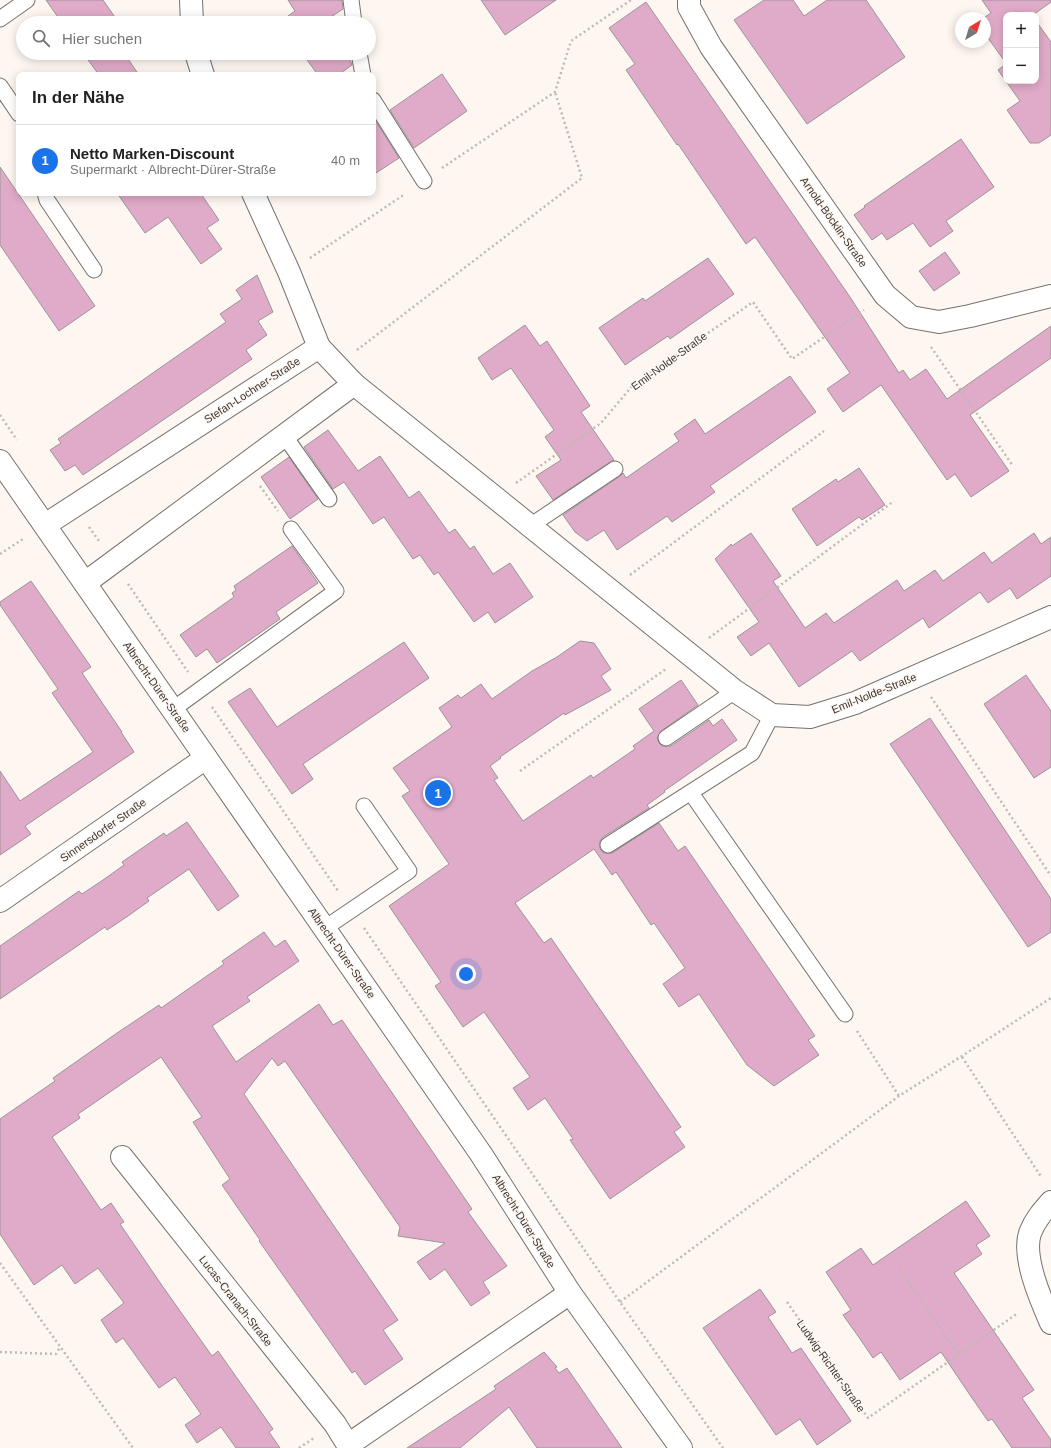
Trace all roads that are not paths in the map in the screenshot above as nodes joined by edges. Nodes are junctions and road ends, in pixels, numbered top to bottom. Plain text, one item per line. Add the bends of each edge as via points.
1 (27, 0) edge
2 (191, 0) edge
3 (351, 0) edge
4 (689, 0) edge
5 (192, 16) edge
6 (353, 16) edge
7 (0, 19) edge
8 (198, 60) edge
9 (360, 60) edge
10 (202, 72) edge
11 (362, 72) edge
12 (0, 86) edge
13 (376, 105) edge
14 (16, 110) edge
15 (424, 181) road end
16 (45, 196) edge
17 (254, 196) edge
18 (94, 270) dead end
19 (1051, 296) edge
20 (319, 347) junction
21 (354, 384) junction
22 (284, 435) junction
23 (0, 461) edge
24 (615, 469) dead end
25 (329, 499) dead end
26 (45, 525) junction
27 (530, 526) junction
28 (291, 529) road end
29 (85, 583) junction
30 (1051, 617) edge
31 (735, 691) junction
32 (172, 710) junction
33 (772, 715) junction
34 (666, 738) dead end
35 (206, 758) junction
36 (691, 793) junction
37 (364, 806) dead end
38 (608, 845) dead end
39 (0, 901) edge
40 (325, 928) junction
41 (846, 1014) road end
42 (122, 1157) dead end
43 (1051, 1202) edge
44 (570, 1293) junction
45 (1051, 1323) edge
46 (349, 1447) edge
47 (681, 1448) edge

1 - 7 lane
2 - 5 street
3 - 6 lane
4 - 19 street, Arnold-Böcklin-Straße via 689,7 711,47 885,295 911,316 939,322
8 - 10 street
9 - 11 lane
12 - 14 lane
13 - 15 lane
16 - 18 lane
17 - 20 street
20 - 21 street, Emil-Nolde-Straße
20 - 26 street, Stefan-Lochner-Straße
21 - 22 street
21 - 27 street, Emil-Nolde-Straße
22 - 25 lane
22 - 29 street
23 - 26 street, Albrecht-Dürer-Straße
24 - 27 lane
26 - 29 street, Albrecht-Dürer-Straße
27 - 31 street, Emil-Nolde-Straße
28 - 32 lane via 336,591
29 - 32 street, Albrecht-Dürer-Straße
30 - 33 street, Emil-Nolde-Straße via 855,703 810,717
31 - 33 street, Emil-Nolde-Straße
31 - 34 lane
32 - 35 street, Albrecht-Dürer-Straße
33 - 36 lane via 752,753
35 - 39 street, Sinnersdorfer Straße
35 - 40 street, Albrecht-Dürer-Straße
36 - 38 lane
36 - 41 lane
37 - 40 lane via 409,871
40 - 44 street, Albrecht-Dürer-Straße via 481,1154
42 - 46 street, Lucas-Cranach-Straße via 335,1424
43 - 45 street via 1039,1216 1030,1234 1027,1253
44 - 46 street, Lucas-Cranach-Straße
44 - 47 street, Albrecht-Dürer-Straße

